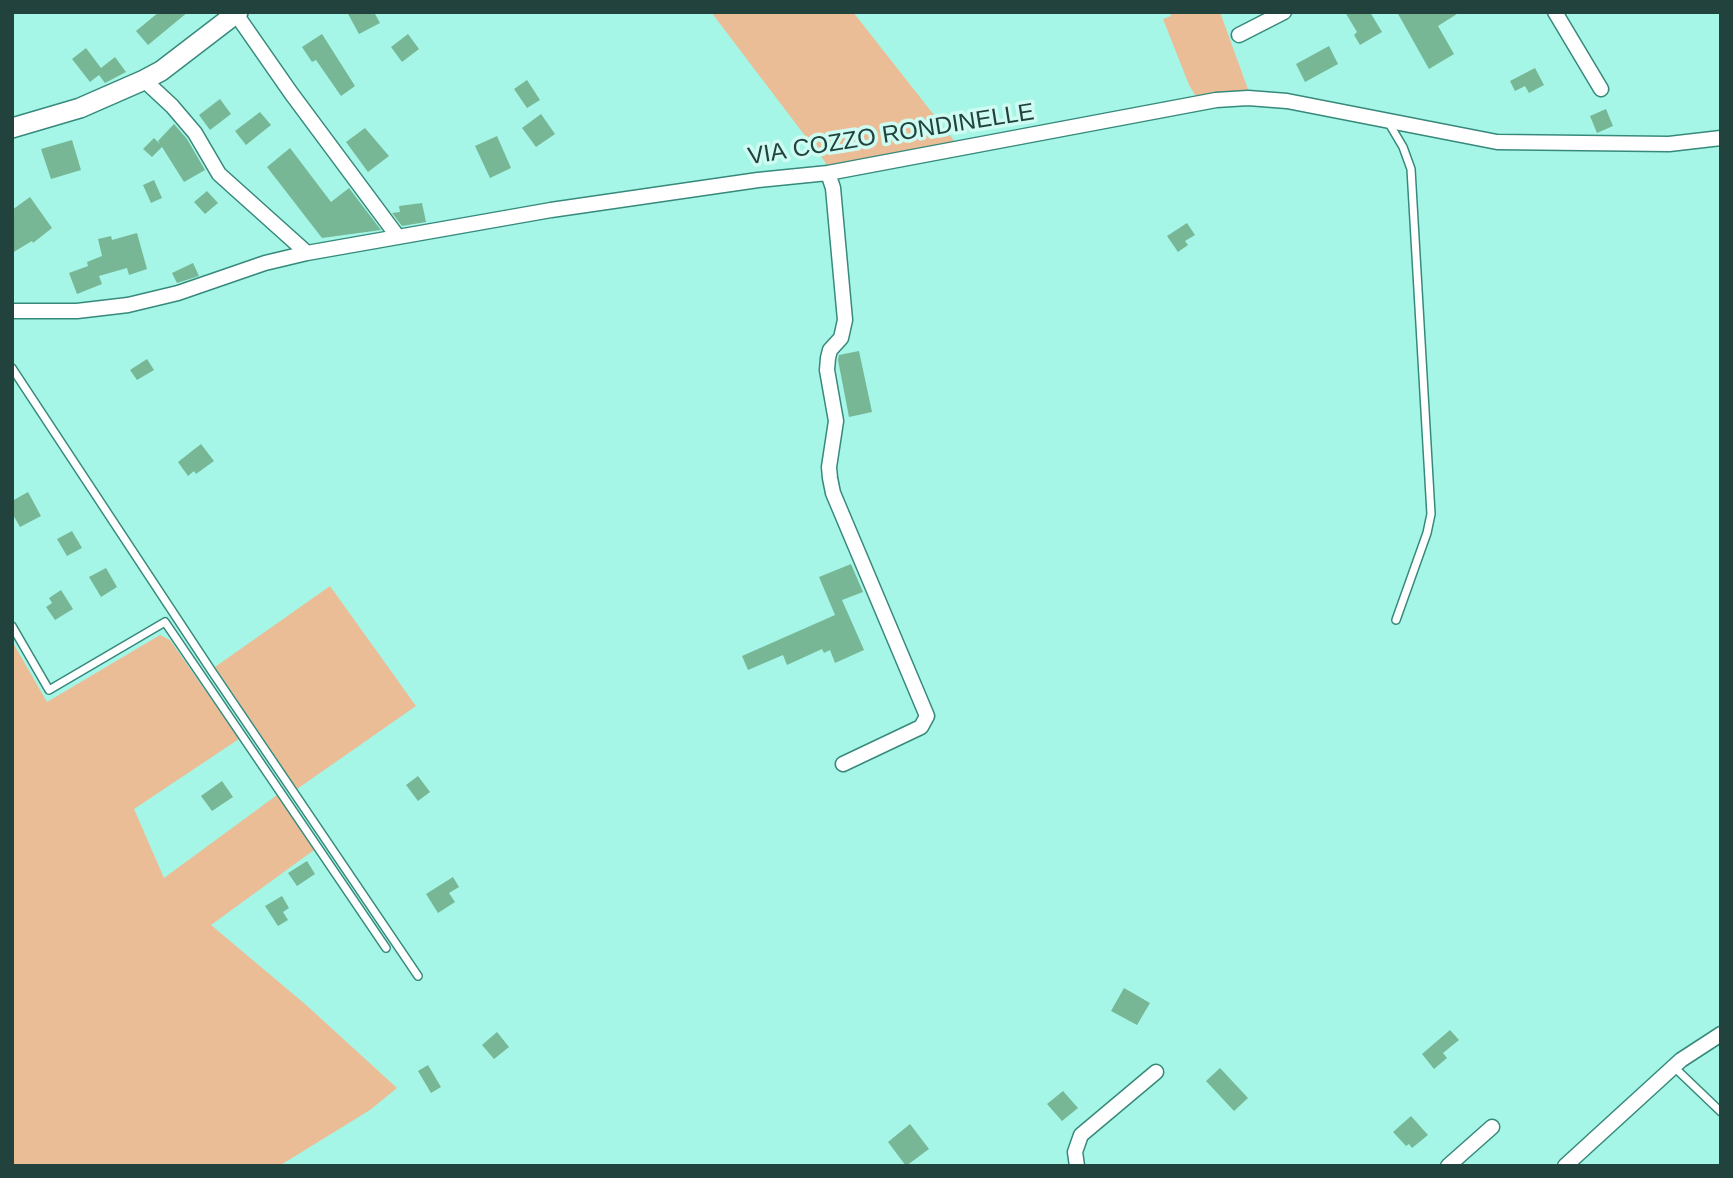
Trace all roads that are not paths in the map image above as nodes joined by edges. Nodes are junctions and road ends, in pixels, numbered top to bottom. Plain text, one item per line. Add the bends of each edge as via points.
1 (1284, 12) edge
2 (1555, 12) edge
3 (230, 15) edge
4 (1239, 35) dead end
5 (144, 80) junction
6 (1601, 89) dead end
7 (1387, 120) junction
8 (12, 128) edge
9 (1721, 138) edge
10 (828, 173) junction
11 (398, 237) junction
12 (307, 254) junction
13 (12, 311) edge
14 (12, 368) edge
15 (1396, 620) dead end
16 (12, 626) edge
17 (843, 764) dead end
18 (386, 948) dead end
19 (418, 976) dead end
20 (1721, 1034) edge
21 (1674, 1067) junction
22 (1156, 1072) dead end
23 (1721, 1112) edge
24 (1492, 1127) dead end
25 (1077, 1166) edge
26 (1448, 1166) edge
27 (1565, 1166) edge

1 - 4 street
2 - 6 street
3 - 5 main road
3 - 11 street
5 - 8 main road via 80,108
5 - 12 street via 195,133 219,174
7 - 9 street, VIA COZZO RONDINELLE via 1497,142 1669,144
7 - 10 street, VIA COZZO RONDINELLE via 1270,99 1216,100
7 - 15 lane via 1410,170 1431,514
10 - 11 street, VIA COZZO RONDINELLE via 551,210
10 - 17 street via 845,320 841,338 828,358 836,421 830,478 927,716 921,727
11 - 12 street, VIA COZZO RONDINELLE
12 - 13 street, VIA COZZO RONDINELLE via 265,262 178,293 128,305 77,312
14 - 19 lane
16 - 18 lane via 49,690 165,622
20 - 21 street
21 - 23 lane
21 - 27 street
22 - 25 street via 1081,1135 1075,1152
24 - 26 street

